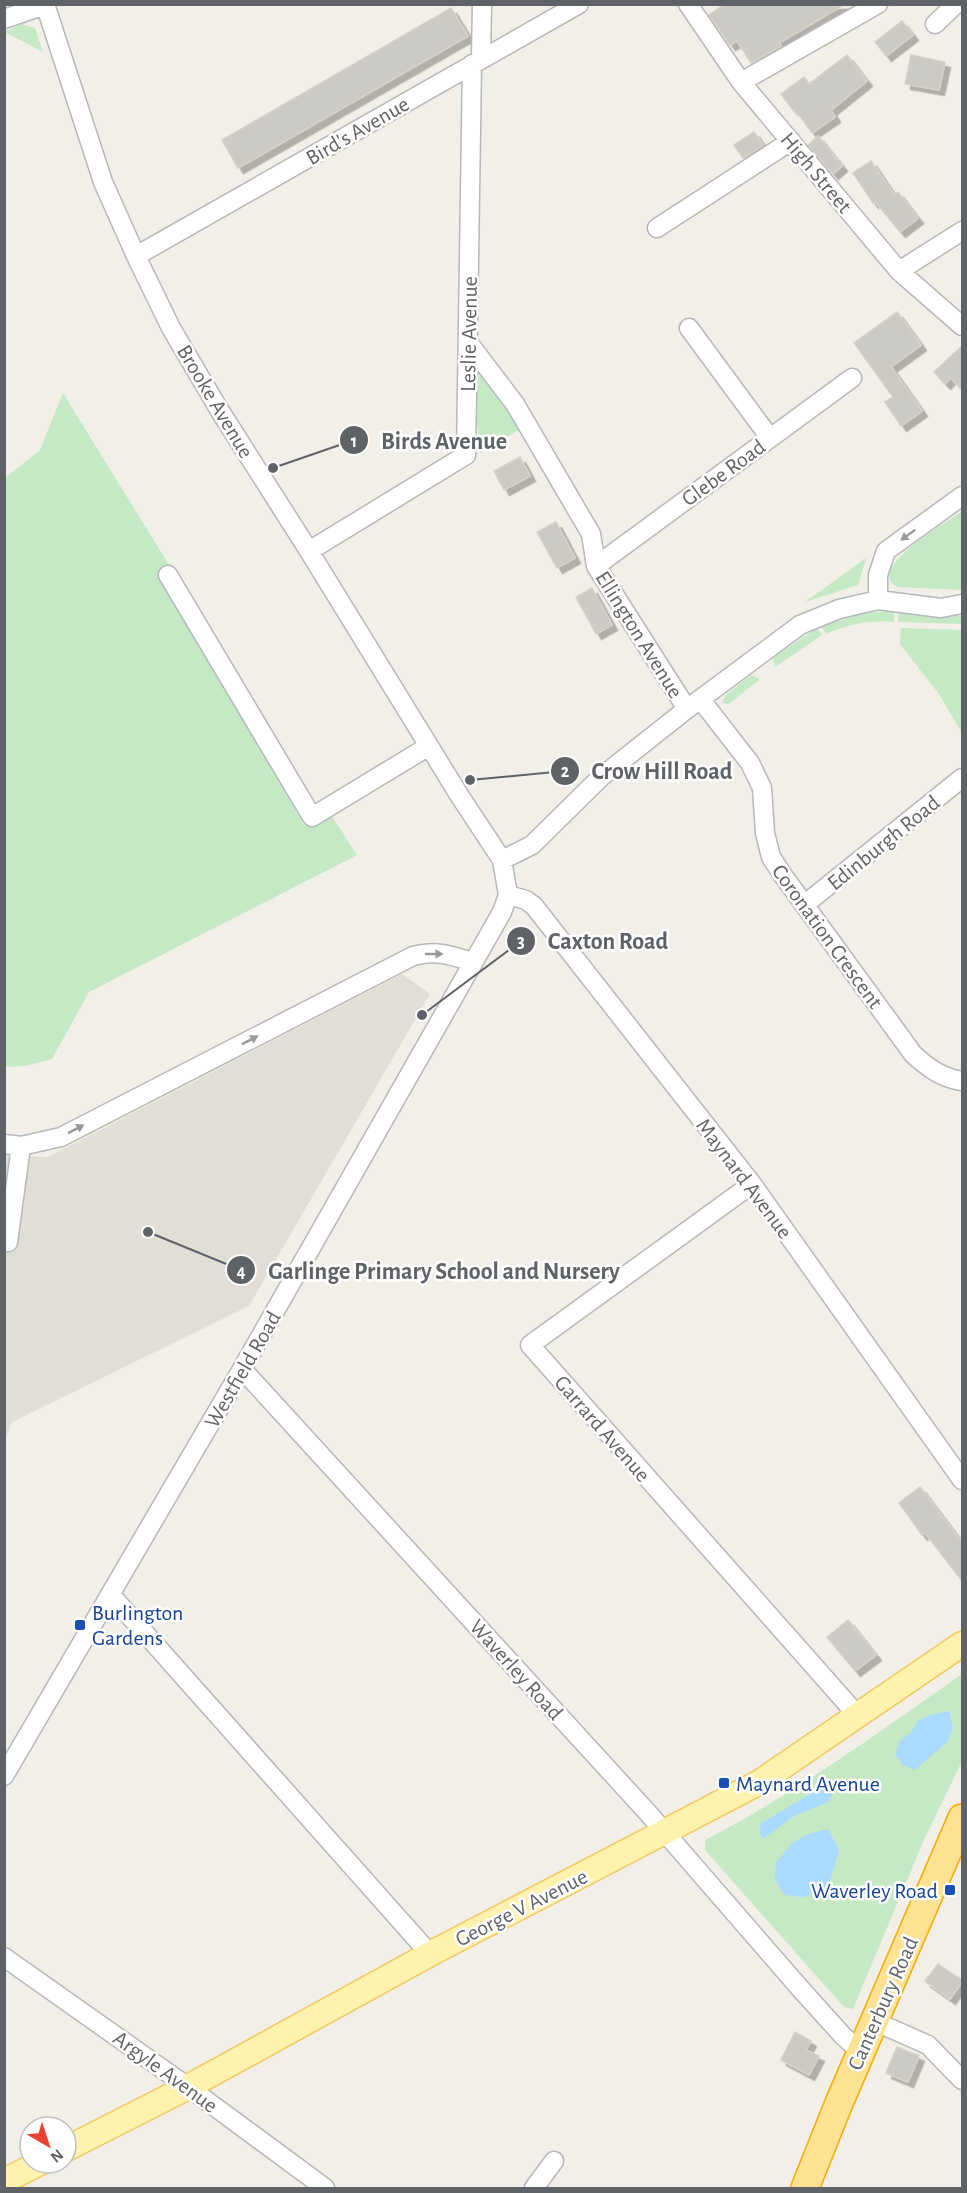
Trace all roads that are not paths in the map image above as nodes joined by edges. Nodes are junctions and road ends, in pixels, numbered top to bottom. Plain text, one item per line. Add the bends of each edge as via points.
1 (482, 4) edge
2 (579, 4) edge
3 (688, 4) edge
4 (878, 4) edge
5 (45, 5) edge
6 (953, 5) edge
7 (4, 19) edge
8 (935, 24) dead end
9 (477, 62) junction
10 (741, 82) junction
11 (791, 141) junction
12 (657, 228) dead end
13 (963, 231) edge
14 (136, 256) junction
15 (899, 271) junction
16 (963, 326) edge
17 (689, 328) dead end
18 (468, 342) junction
19 (852, 378) dead end
20 (770, 438) junction
21 (963, 496) edge
22 (309, 551) junction
23 (596, 566) junction
24 (168, 575) dead end
25 (878, 600) junction
26 (963, 604) edge
27 (694, 704) junction
28 (429, 746) junction
29 (962, 779) edge
30 (502, 860) junction
31 (507, 895) junction
32 (804, 905) junction
33 (472, 962) junction
34 (963, 1081) edge
35 (13, 1145) edge
36 (752, 1184) junction
37 (8, 1242) dead end
38 (242, 1369) junction
39 (963, 1480) edge
40 (111, 1595) junction
41 (963, 1644) edge
42 (858, 1716) junction
43 (4, 1776) edge
44 (963, 1818) edge
45 (664, 1833) junction
46 (430, 1954) junction
47 (4, 1957) edge
48 (874, 2021) junction
49 (861, 2052) junction
50 (963, 2080) edge
51 (188, 2087) junction
52 (78, 2144) edge
53 (554, 2161) dead end
54 (18, 2174) edge
55 (4, 2181) edge
56 (325, 2188) edge
57 (534, 2188) edge
58 (805, 2188) edge

1 - 9 street, Leslie Avenue
2 - 9 street, Bird's Avenue
3 - 10 street, High Street
4 - 10 street
5 - 7 street
5 - 14 street, Brooke Avenue via 103,182
6 - 8 street
9 - 14 street, Bird's Avenue
9 - 18 street, Leslie Avenue
10 - 11 street, High Street
11 - 12 street
11 - 15 street, High Street
13 - 15 street
14 - 22 street, Brooke Avenue via 171,328
15 - 16 street, High Street
17 - 20 street
18 - 22 street, Leslie Avenue via 466,455
18 - 23 street, Ellington Avenue via 515,404 591,534
19 - 20 street, Glebe Road
20 - 23 street, Glebe Road
21 -> 25 street via 886,551 878,575
22 - 28 street, Brooke Avenue
23 - 27 street, Ellington Avenue
24 - 28 street via 312,817
25 - 26 street via 941,608
25 - 27 street via 839,609 800,625
27 - 30 street via 601,777 531,845
27 - 32 street, Coronation Crescent via 750,763 762,788 771,857
28 - 30 street, Brooke Avenue
29 - 32 street, Edinburgh Road
30 - 31 street
31 - 33 street, Westfield Road via 502,912
31 - 36 street, Maynard Avenue via 534,906
32 - 34 street, Coronation Crescent via 913,1054 929,1069
35 -> 33 street via 61,1137 413,956 430,952
33 - 38 street, Westfield Road
35 - 37 street
36 - 39 street, Maynard Avenue
36 - 42 street, Garrard Avenue via 530,1345
38 - 40 street, Westfield Road
38 - 45 street, Waverley Road
40 - 43 street, Westfield Road
40 - 46 street
41 - 42 main road, George V Avenue
42 - 45 main road, George V Avenue via 760,1782
44 - 48 highway, Canterbury Road
45 - 46 main road, George V Avenue
45 - 49 street, Waverley Road
46 - 51 main road, George V Avenue
47 - 51 street, Argyle Avenue
48 - 49 highway, Canterbury Road
48 - 50 street via 928,2045
49 - 58 highway, Canterbury Road
51 - 52 main road, George V Avenue
51 - 56 street, Argyle Avenue
53 - 57 street
54 - 55 main road

